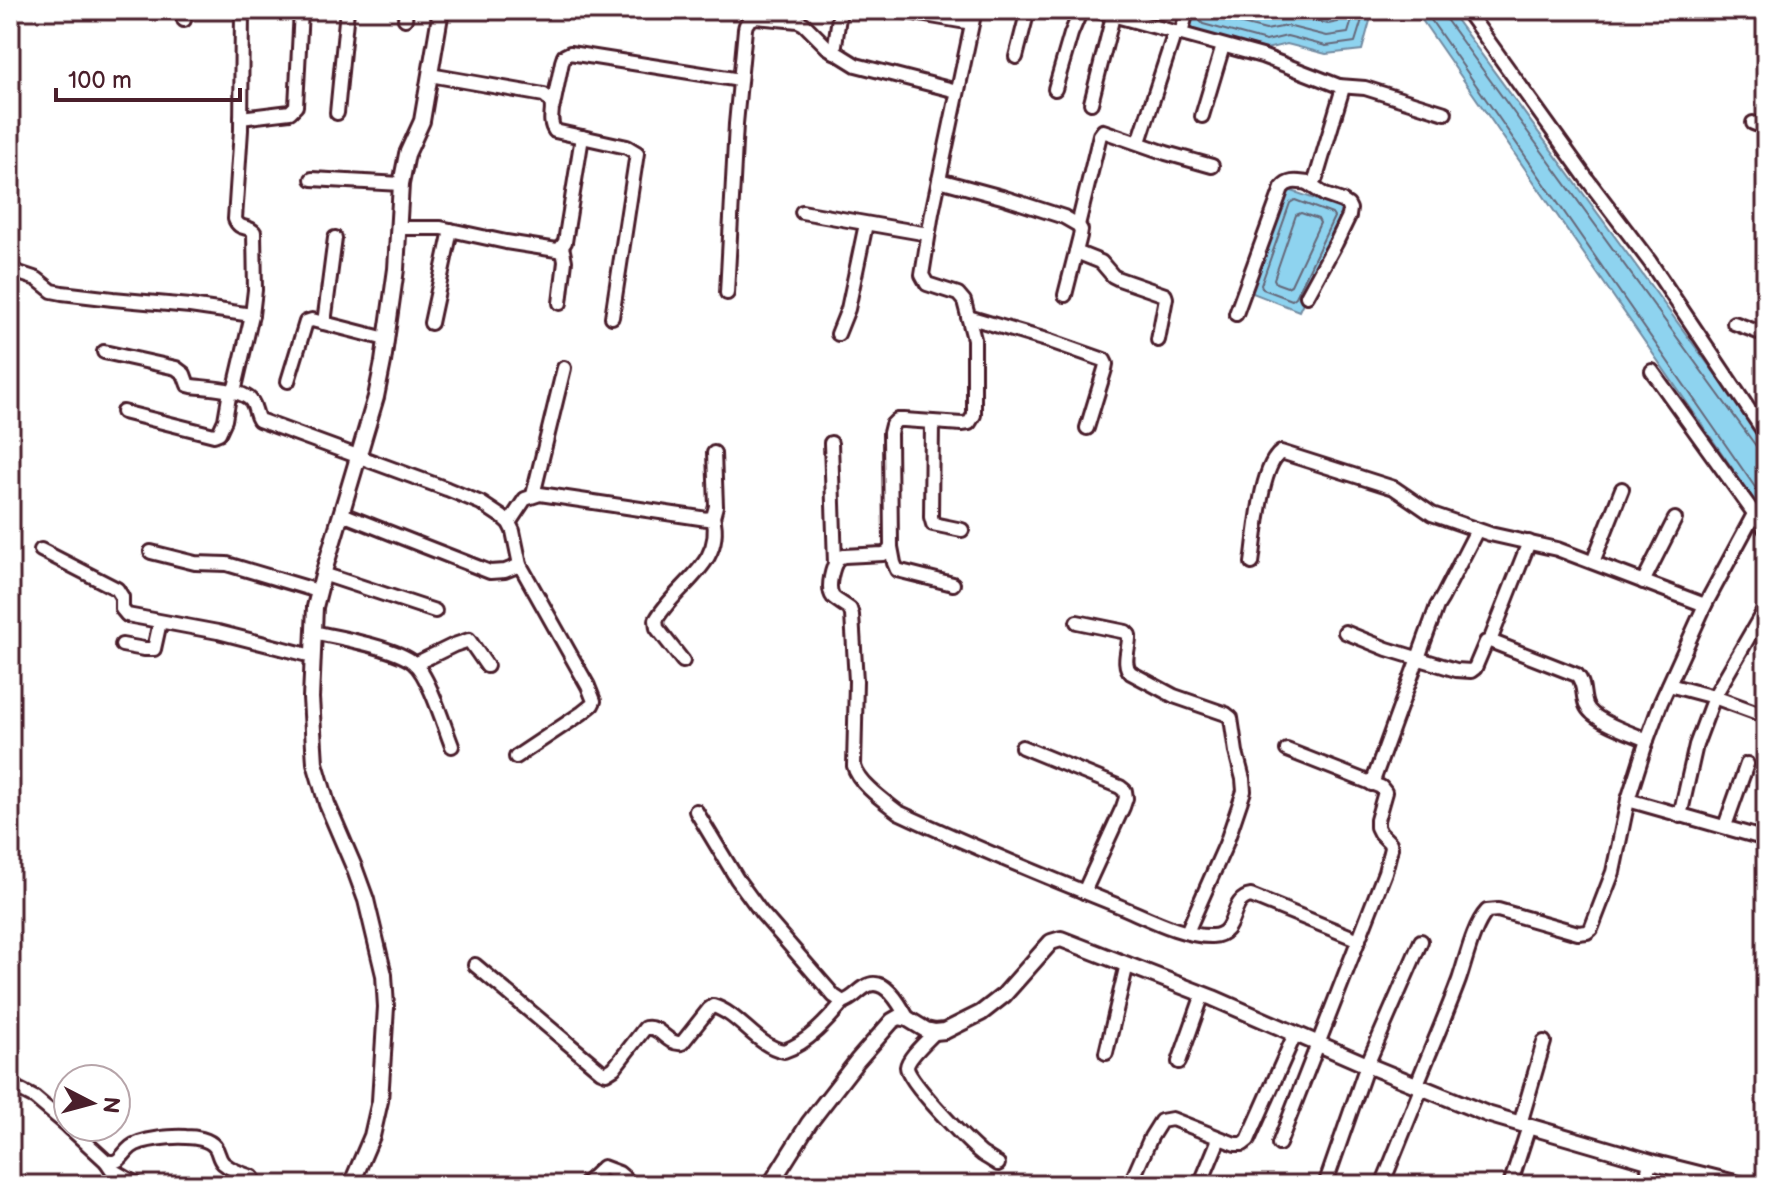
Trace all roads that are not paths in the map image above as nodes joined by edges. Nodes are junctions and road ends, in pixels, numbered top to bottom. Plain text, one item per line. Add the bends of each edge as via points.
1 (242, 10) edge
2 (301, 10) edge
3 (347, 10) edge
4 (441, 10) edge
5 (840, 10) edge
6 (896, 10) edge
7 (1028, 10) edge
8 (1081, 10) edge
9 (1094, 10) edge
10 (1187, 10) edge
11 (1466, 10) edge
12 (1118, 15) edge
13 (973, 16) edge
14 (1178, 33) junction
15 (1223, 46) junction
16 (834, 52) junction
17 (1016, 57) dead end
18 (430, 75) junction
19 (740, 80) junction
20 (1339, 86) junction
21 (1055, 89) dead end
22 (957, 91) junction
23 (1091, 103) dead end
24 (553, 106) junction
25 (337, 113) dead end
26 (1445, 113) dead end
27 (1202, 116) dead end
28 (241, 118) junction
29 (1753, 123) dead end
30 (1766, 128) edge
31 (582, 137) junction
32 (1139, 142) junction
33 (1212, 166) dead end
34 (312, 179) dead end
35 (939, 180) junction
36 (1307, 183) junction
37 (401, 184) junction
38 (802, 212) dead end
39 (866, 224) junction
40 (1078, 225) junction
41 (398, 228) junction
42 (451, 230) junction
43 (928, 234) junction
44 (335, 238) dead end
45 (560, 249) junction
46 (1076, 252) junction
47 (10, 270) edge
48 (727, 293) dead end
49 (1065, 295) dead end
50 (1307, 296) dead end
51 (560, 303) dead end
52 (1236, 314) dead end
53 (252, 315) junction
54 (612, 317) dead end
55 (968, 317) junction
56 (324, 323) junction
57 (431, 323) dead end
58 (1734, 323) dead end
59 (838, 334) dead end
60 (1766, 335) edge
61 (386, 339) junction
62 (1158, 340) dead end
63 (104, 352) dead end
64 (564, 368) dead end
65 (1652, 371) dead end
66 (288, 381) dead end
67 (232, 392) junction
68 (123, 412) dead end
69 (932, 422) junction
70 (1764, 427) edge
71 (1087, 428) dead end
72 (831, 443) dead end
73 (714, 453) dead end
74 (359, 456) junction
75 (1622, 489) dead end
76 (533, 495) junction
77 (342, 514) junction
78 (1754, 514) junction
79 (713, 517) junction
80 (1675, 519) dead end
81 (509, 523) junction
82 (962, 530) dead end
83 (1477, 530) junction
84 (1766, 530) edge
85 (1529, 542) junction
86 (891, 547) junction
87 (41, 550) dead end
88 (151, 552) dead end
89 (1593, 562) junction
90 (1252, 563) dead end
91 (835, 564) junction
92 (520, 565) junction
93 (323, 574) junction
94 (1643, 582) junction
95 (953, 584) dead end
96 (318, 591) junction
97 (1705, 605) junction
98 (1766, 607) edge
99 (435, 611) dead end
100 (160, 622) junction
101 (1077, 622) dead end
102 (313, 632) junction
103 (1345, 632) dead end
104 (1490, 641) junction
105 (122, 645) dead end
106 (312, 656) junction
107 (1418, 658) junction
108 (683, 661) dead end
109 (415, 664) junction
110 (487, 666) dead end
111 (1669, 685) junction
112 (1714, 697) junction
113 (1766, 716) edge
114 (1647, 740) junction
115 (452, 746) dead end
116 (1022, 747) dead end
117 (1287, 750) dead end
118 (516, 757) dead end
119 (1747, 764) dead end
120 (1372, 784) junction
121 (1628, 800) junction
122 (696, 811) dead end
123 (1680, 816) junction
124 (1725, 826) junction
125 (1766, 839) edge
126 (1084, 892) junction
127 (1193, 933) junction
128 (1359, 940) junction
129 (1421, 941) dead end
130 (1127, 964) junction
131 (475, 965) dead end
132 (1203, 994) junction
133 (843, 1002) junction
134 (908, 1019) junction
135 (935, 1032) junction
136 (1295, 1034) junction
137 (1544, 1042) dead end
138 (1318, 1044) junction
139 (1106, 1053) dead end
140 (1179, 1062) dead end
141 (1367, 1065) junction
142 (10, 1085) edge
143 (1419, 1085) junction
144 (52, 1113) edge
145 (1524, 1125) junction
146 (1219, 1139) junction
147 (86, 1143) edge
148 (1279, 1144) dead end
149 (106, 1161) junction
150 (1650, 1162) junction
151 (998, 1164) dead end
152 (776, 1182) edge
153 (138, 1185) edge
154 (257, 1185) edge
155 (351, 1185) edge
156 (584, 1185) edge
157 (633, 1185) edge
158 (1130, 1185) edge
159 (1200, 1185) edge
160 (1325, 1185) edge
161 (1382, 1185) edge
162 (1510, 1185) edge
163 (1645, 1185) edge
164 (1743, 1185) edge

1 - 28 street
2 - 28 street via 296,106 290,112
3 - 25 street
4 - 18 street
5 - 16 street
6 - 13 street
7 - 17 street
8 - 21 street
9 - 12 street
10 - 14 street
11 - 70 street
12 - 14 street
12 - 23 street
13 - 22 street
14 - 15 street
14 - 32 street
15 - 20 street
15 - 27 street
16 - 19 street via 798,21 756,17 746,23
16 - 22 street via 868,69
18 - 24 street via 544,95
18 - 37 street via 422,121
19 - 24 street via 570,53 562,62
19 - 48 street
20 - 26 street via 1365,88
20 - 36 street via 1341,97 1316,178
22 - 35 street
24 - 31 street via 555,131
28 - 53 street via 235,219 254,232
29 - 30 street
31 - 45 street
31 - 54 street via 637,153
32 - 33 street
32 - 40 street via 1107,131 1100,135
34 - 37 street
35 - 40 street
35 - 43 street
36 - 50 street via 1350,209
36 - 52 street via 1293,181 1282,188
37 - 41 street
38 - 39 street
39 - 43 street
39 - 59 street
40 - 46 street
41 - 42 street
41 - 61 street
42 - 45 street
42 - 57 street
43 - 55 street via 923,280 961,296
44 - 56 street
45 - 51 street via 565,255
46 - 49 street
46 - 62 street via 1101,262 1119,279 1165,295
47 - 53 street via 62,293
53 - 67 street
55 - 69 street via 974,339 974,415 969,423
55 - 71 street via 1104,360
56 - 61 street
56 - 66 street via 306,322
58 - 60 street
61 - 74 street
63 - 67 street via 176,368 188,385
64 - 76 street
65 - 78 street
67 - 68 street via 224,424 214,435
67 - 74 street via 249,398 259,420
69 - 82 street via 931,517 933,524
69 - 86 street via 897,420 892,425
72 - 91 street
73 - 79 street
74 - 77 street
74 - 81 street via 481,503
75 - 89 street
76 - 79 street
76 - 81 street
77 - 92 street via 490,572
77 - 93 street
78 - 84 street
78 - 97 street
79 - 108 street via 711,554 656,620
80 - 94 street
81 - 92 street
83 - 85 street
83 - 90 street via 1432,514 1375,481 1281,452 1264,484
83 - 107 street via 1437,606
85 - 89 street
85 - 104 street
86 - 91 street via 883,554 844,556
86 - 95 street via 897,570
87 - 100 street via 117,589 124,614
88 - 96 street via 195,563 227,564
89 - 94 street
91 - 126 street via 830,591 852,615 854,766 859,778 898,812
92 - 118 street via 594,701
93 - 96 street
93 - 99 street
94 - 97 street
96 - 102 street
97 - 111 street
98 - 112 street
100 - 105 street via 154,649
100 - 106 street
101 - 127 street via 1126,632 1131,673 1231,718 1244,791
102 - 106 street
102 - 109 street via 401,655
103 - 107 street
104 - 107 street via 1471,671
104 - 114 street via 1577,675 1589,712
106 - 155 street via 315,763 366,900 384,975 380,1101
107 - 120 street
109 - 110 street via 469,640
109 - 115 street
111 - 112 street
111 - 114 street
112 - 113 street
112 - 123 street via 1696,745
114 - 121 street
116 - 126 street via 1125,791 1123,807
117 - 120 street
119 - 124 street
120 - 128 street via 1385,792 1377,827 1391,848
121 - 123 street
121 - 143 street via 1613,872 1587,932 1498,910 1483,914
122 - 133 street via 761,912
123 - 124 street
124 - 125 street
126 - 127 street
127 - 128 street via 1221,935 1240,901 1251,896
128 - 138 street
129 - 141 street
130 - 132 street
130 - 135 street via 1070,941 1051,942 981,1013
130 - 139 street
131 - 133 street via 606,1073 645,1028 682,1043 713,1006 784,1051 810,1035
132 - 136 street
132 - 140 street
133 - 134 street via 868,985 879,984
134 - 135 street
134 - 152 street via 892,1021 857,1061 809,1123
135 - 151 street via 910,1060 909,1073 968,1141
136 - 138 street
136 - 146 street via 1248,1140 1235,1144
137 - 145 street
138 - 141 street
138 - 148 street
141 - 143 street
141 - 160 street
142 - 144 street
143 - 145 street
143 - 161 street
145 - 150 street
145 - 162 street
146 - 158 street via 1172,1119 1161,1121
146 - 159 street
147 - 149 street
149 - 153 street
149 - 154 street via 118,1161 144,1141 187,1137 213,1144 224,1164 252,1177
150 - 163 street
150 - 164 street
156 - 157 street via 603,1167

